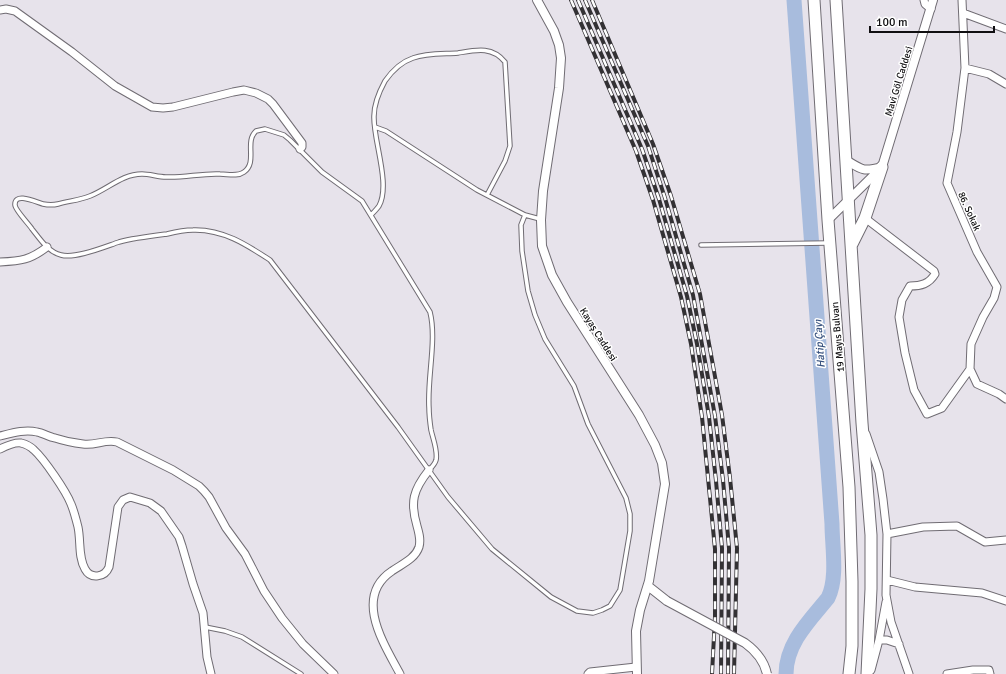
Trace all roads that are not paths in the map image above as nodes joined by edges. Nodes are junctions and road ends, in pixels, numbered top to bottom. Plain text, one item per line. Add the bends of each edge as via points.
1 (537, 0) edge
2 (814, 0) edge
3 (836, 0) edge
4 (924, 0) edge
5 (933, 0) edge
6 (962, 0) edge
7 (1, 8) edge
8 (931, 9) junction
9 (963, 13) junction
10 (1006, 29) edge
11 (965, 68) junction
12 (1006, 84) edge
13 (375, 127) junction
14 (300, 149) junction
15 (846, 160) junction
16 (882, 167) junction
17 (487, 195) junction
18 (849, 199) junction
19 (371, 215) junction
20 (525, 215) junction
21 (865, 218) junction
22 (541, 220) junction
23 (828, 220) junction
24 (824, 244) junction
25 (701, 246) dead end
26 (47, 247) junction
27 (851, 247) junction
28 (0, 262) edge
29 (970, 369) junction
30 (1006, 399) edge
31 (862, 423) junction
32 (0, 436) edge
33 (0, 449) edge
34 (429, 470) junction
35 (886, 534) junction
36 (1006, 540) edge
37 (887, 580) junction
38 (648, 586) junction
39 (886, 596) junction
40 (1006, 601) edge
41 (205, 628) junction
42 (879, 640) junction
43 (899, 644) junction
44 (637, 670) edge
45 (211, 674) edge
46 (301, 674) edge
47 (334, 674) edge
48 (400, 674) edge
49 (588, 674) edge
50 (767, 674) edge
51 (849, 674) edge
52 (868, 674) edge
53 (909, 674) edge
54 (947, 674) edge
55 (990, 674) edge

1 - 22 street, Kayaş Caddesi via 554,31 561,58
2 - 23 highway, 19 Mayıs Bulvarı
3 - 15 highway, 19 Mayıs Bulvarı
4 - 8 street
5 - 8 street, Mavi Göl Caddesi
6 - 9 street, 86. Sokak
7 - 14 street via 15,11 115,86 152,107 173,107 238,91 262,95 273,104 290,126 302,144
8 - 16 street, Mavi Göl Caddesi
9 - 10 street
9 - 11 street, 86. Sokak
11 - 12 street via 989,74
11 - 29 street, 86. Sokak via 947,183 977,252 997,287 970,344
13 - 17 lane via 386,131
13 - 17 lane via 374,110 379,93 390,74 405,61 419,56 483,49 497,54 505,62 510,146
13 - 19 lane via 383,186 379,206
14 - 19 lane via 328,177 359,198
14 - 26 lane via 284,136 262,129 252,136 251,161 248,169 241,174 174,177 138,174 115,182 83,199 54,205 20,198 15,206
15 - 16 street via 861,170
15 - 18 highway, 19 Mayıs Bulvarı
16 - 18 street
16 - 21 highway
17 - 20 lane
18 - 23 street
18 - 27 highway, 19 Mayıs Bulvarı
19 - 34 lane via 432,318 429,407 437,456
20 - 22 lane
20 - 34 lane via 521,225 522,251 528,291 535,315 545,339 574,386 588,424 628,506 630,531 620,590 610,606 598,612 587,613 577,611 551,597 492,549 458,510
21 - 27 highway
21 - 29 street via 935,274 922,286 910,286 902,300 899,317 914,390 927,414 942,408
22 - 38 street, Kayaş Caddesi via 542,246 552,275 639,415 662,463 665,484
23 - 24 highway, 19 Mayıs Bulvarı
24 - 25 lane
24 - 51 highway, 19 Mayıs Bulvarı via 849,487 852,581 852,646
26 - 28 street via 35,256
26 - 34 lane via 67,256 90,252 120,242 192,230 217,233 248,245 270,260
27 - 31 highway, 19 Mayıs Bulvarı
29 - 30 street via 977,384
31 - 35 street via 879,472
31 - 52 highway, 19 Mayıs Bulvarı via 871,535
32 - 47 street via 30,431 83,444 107,440 117,442 173,470 198,486 209,497 282,618 303,644
33 - 41 street via 21,443 34,450 46,464 71,503 83,563 86,571 93,576 103,575 109,567 121,502 130,497 144,500 158,508 181,543 202,607
34 - 48 street via 416,488 413,501 413,514 420,537 417,551 411,559 390,572 378,586 372,599 385,646
35 - 36 street via 923,527 957,526 985,542
35 - 37 street
37 - 39 street
37 - 40 street via 915,587 982,593
38 - 44 street, Kayaş Caddesi via 636,631
38 - 50 street, bridge via 667,601 745,643 762,658
39 - 42 street
39 - 43 street
41 - 45 street
41 - 46 lane via 242,637
42 - 43 street
42 - 52 street
43 - 53 street
44 - 49 street
54 - 55 street via 973,670 989,670

